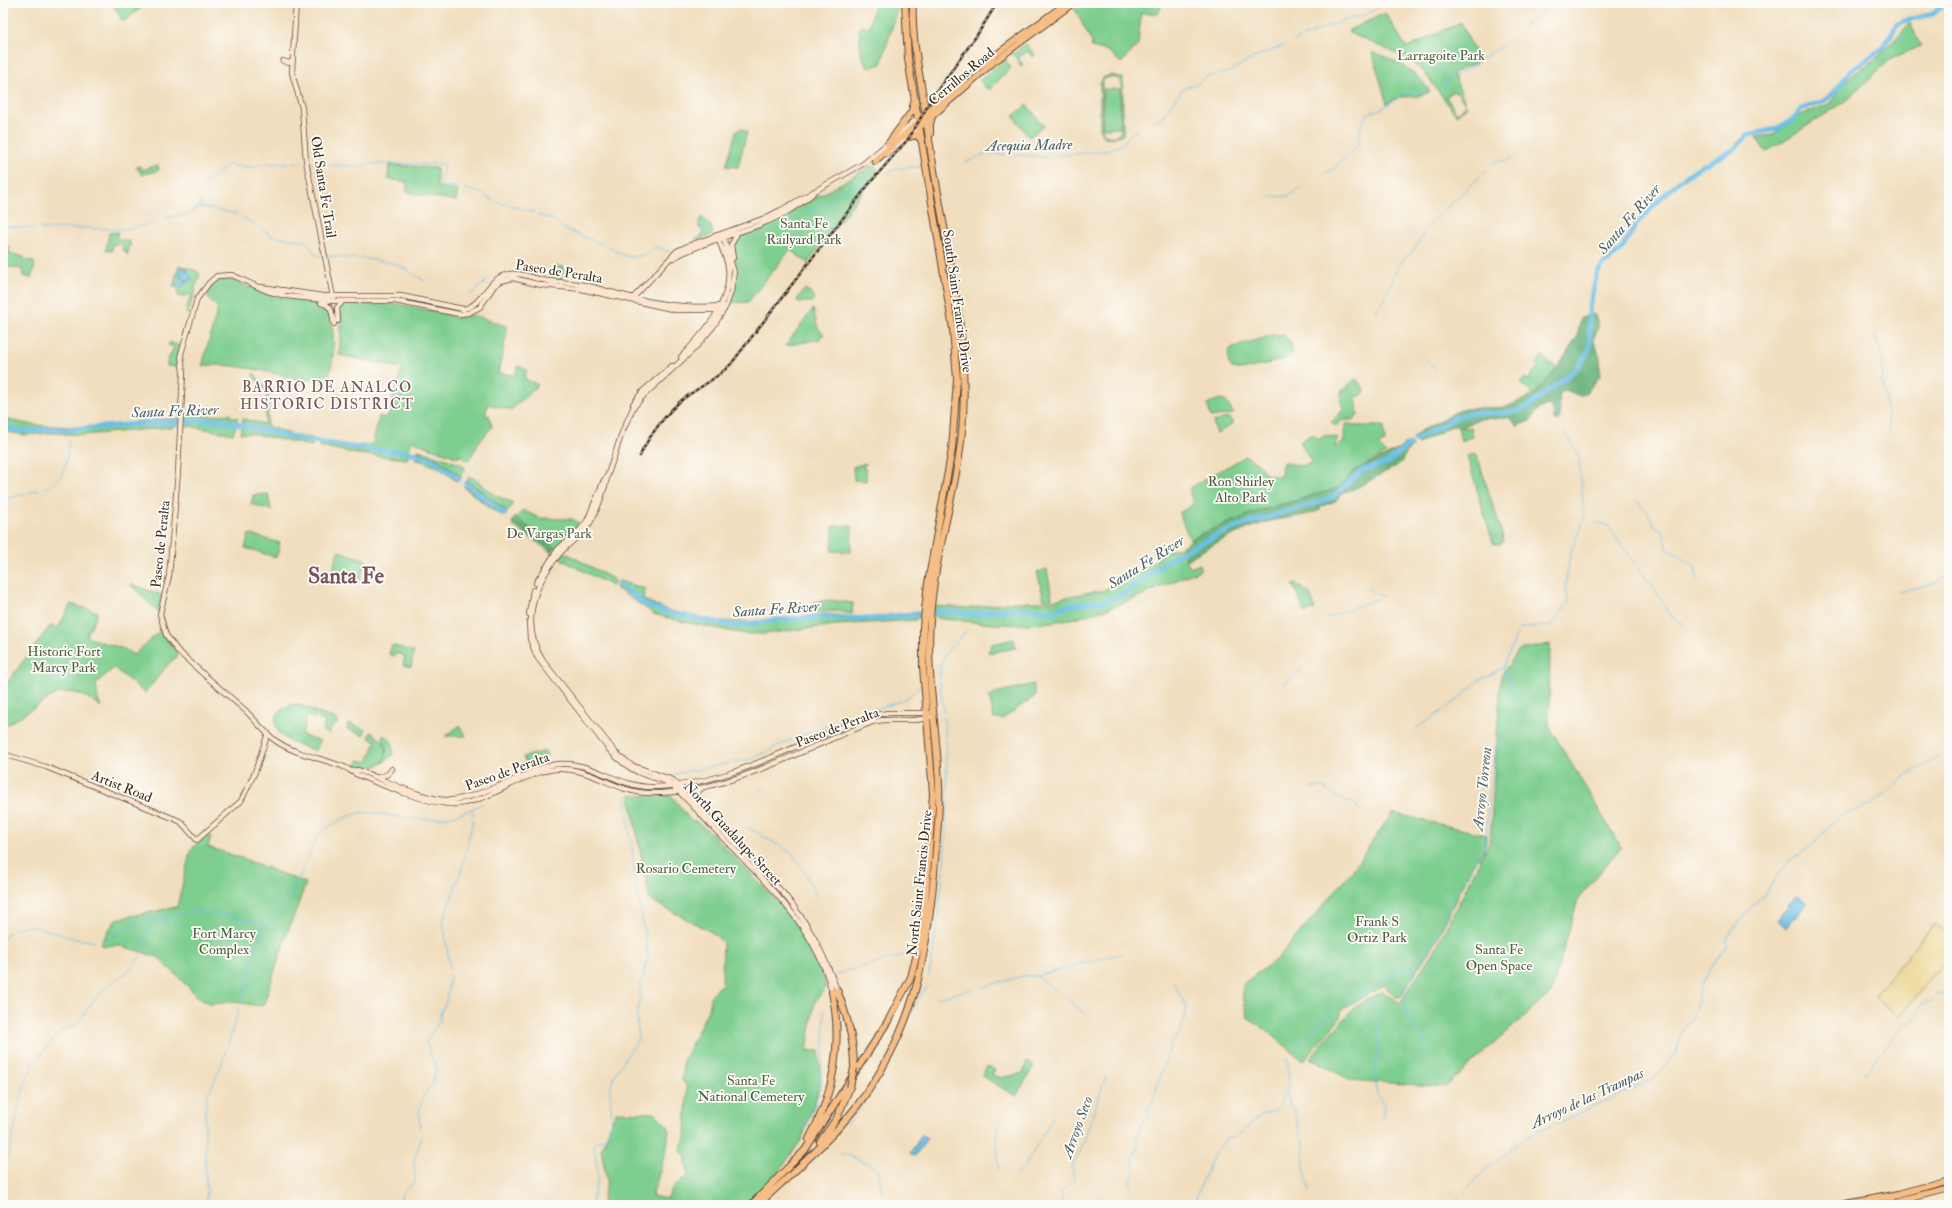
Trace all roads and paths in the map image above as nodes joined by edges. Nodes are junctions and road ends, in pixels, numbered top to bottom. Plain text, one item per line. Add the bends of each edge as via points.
1 (296, 3) edge
2 (906, 3) edge
3 (913, 3) edge
4 (1066, 3) edge
5 (1074, 3) edge
6 (1036, 27) junction
7 (283, 61) dead end
8 (292, 61) junction
9 (965, 80) joint
10 (913, 89) junction
11 (932, 116) junction
12 (922, 120) junction
13 (908, 137) junction
14 (922, 140) junction
15 (888, 144) junction
16 (875, 161) junction
17 (863, 164) junction
18 (935, 173) junction
19 (816, 190) junction
20 (738, 233) junction
21 (720, 238) junction
22 (734, 272) junction
23 (522, 281) junction
24 (547, 281) junction
25 (569, 286) junction
26 (260, 287) junction
27 (581, 289) junction
28 (598, 289) junction
29 (642, 289) junction
30 (396, 296) junction
31 (298, 298) junction
32 (333, 299) junction
33 (632, 299) junction
34 (344, 301) junction
35 (387, 301) junction
36 (667, 304) junction
37 (722, 308) junction
38 (450, 312) junction
39 (476, 313) dead end
40 (643, 391) junction
41 (637, 404) junction
42 (633, 408) junction
43 (607, 477) junction
44 (601, 486) junction
45 (599, 504) junction
46 (593, 508) junction
47 (588, 526) junction
48 (558, 552) junction
49 (926, 627) junction
50 (929, 716) junction
51 (268, 733) junction
52 (3, 754) edge
53 (392, 769) dead end
54 (351, 771) junction
55 (375, 776) junction
56 (679, 785) junction
57 (673, 786) junction
58 (705, 787) junction
59 (684, 790) junction
60 (678, 791) junction
61 (479, 793) junction
62 (654, 793) junction
63 (466, 794) dead end
64 (684, 798) junction
65 (696, 803) junction
66 (921, 942) junction
67 (920, 980) junction
68 (834, 991) junction
69 (797, 1158) junction
70 (798, 1167) junction
71 (1949, 1180) edge
72 (1949, 1188) edge
73 (751, 1205) edge
74 (758, 1205) edge
75 (1840, 1205) edge
76 (1883, 1205) edge

1 - 8 main road, Old Santa Fe Trail
2 - 10 highway, South Saint Francis Drive via 906,36
3 - 12 highway, South Saint Francis Drive via 915,53 923,100
4 - 6 main road, Cerrillos Road
5 - 6 main road, Cerrillos Road
6 - 9 main road, Cerrillos Road
6 - 11 main road, Cerrillos Road
7 - 8 main road
8 - 32 main road, Old Santa Fe Trail via 292,76 302,108 306,161
9 - 12 highway
10 - 12 highway, South Saint Francis Drive
10 - 15 highway via 912,111
11 - 12 main road, Cerrillos Road
11 - 18 highway via 930,129
12 - 13 main road, Cerrillos Road
12 - 14 highway, South Saint Francis Drive
12 - 15 main road, Cerrillos Road
12 - 16 highway
12 - 18 highway, South Saint Francis Drive
13 - 14 highway via 917,135
13 - 16 main road, Cerrillos Road
14 - 49 highway, South Saint Francis Drive via 952,329 957,379 953,444 928,583
15 - 17 main road, Cerrillos Road
16 - 17 main road, Cerrillos Road
17 - 19 main road, Cerrillos Road
18 - 49 highway, South Saint Francis Drive via 961,335 964,394 959,455
19 - 20 main road, Cerrillos Road via 809,198 778,217
19 - 21 main road, Cerrillos Road via 765,218
20 - 21 main road, Cerrillos Road
20 - 22 main road via 731,245
21 - 22 main road
21 - 29 main road, Cerrillos Road via 670,259
21 - 37 main road via 728,268
22 - 37 main road via 731,292
23 - 24 main road
23 - 25 main road, Paseo de Peralta via 550,287
23 - 38 main road, Paseo de Peralta via 510,279 498,283 484,304 474,311 463,314
24 - 25 main road, Paseo de Peralta
24 - 30 main road, Paseo de Peralta via 514,274 503,275 492,281 479,301 463,309
25 - 27 main road, Paseo de Peralta
25 - 28 main road, Paseo de Peralta
26 - 31 main road, Paseo de Peralta via 271,293
26 - 32 main road, Paseo de Peralta
26 - 51 main road, Paseo de Peralta via 236,276 223,275 209,283 198,296 181,354 181,418 169,576 160,614 167,637 177,650
27 - 28 main road
27 - 33 main road, Paseo de Peralta
28 - 33 main road, Paseo de Peralta
29 - 33 main road, Cerrillos Road
29 - 36 main road via 643,297
30 - 32 main road, Paseo de Peralta
30 - 35 main road
31 - 32 main road, Paseo de Peralta
31 - 34 main road via 327,304 336,323 337,307
32 - 34 main road, Paseo de Peralta
33 - 36 main road, Paseo de Peralta
33 - 37 main road, Paseo de Peralta via 676,310
34 - 35 main road, Paseo de Peralta
35 - 38 main road, Paseo de Peralta
36 - 37 main road, Paseo de Peralta
37 - 40 main road via 687,351
37 - 41 main road via 695,348
38 - 39 main road via 452,315 460,316
40 - 41 main road
40 - 42 main road via 633,404
41 - 42 main road
42 - 43 main road
43 - 44 main road
43 - 45 main road
44 - 45 main road
44 - 46 main road
45 - 47 main road
46 - 47 main road
46 - 48 main road via 580,530
47 - 48 main road
48 - 56 main road, North Guadalupe Street via 540,581 533,601 533,631 538,653 618,754 631,765 664,775
48 - 57 main road, North Guadalupe Street via 540,576 530,600 530,634 535,653 615,757 639,773
49 - 50 highway, North Saint Francis Drive via 923,667
50 - 56 main road, Paseo de Peralta via 886,713 875,715 740,770
50 - 58 main road, Paseo de Peralta via 877,721 738,778
50 - 66 highway, North Saint Francis Drive via 932,809
50 - 67 highway, North Saint Francis Drive via 939,782 939,816 929,933
51 - 52 main road, Artist Road via 255,772 241,801 197,840 179,821 32,762
51 - 54 main road, Paseo de Peralta via 282,745
53 - 55 main road via 384,776
54 - 55 main road, Paseo de Peralta via 358,770
54 - 62 main road, Paseo de Peralta via 424,799 446,804 466,803 538,773 555,769 576,770 627,790
55 - 61 main road, Paseo de Peralta via 433,798 451,800
56 - 57 main road, Paseo de Peralta
56 - 59 main road, North Guadalupe Street
57 - 60 main road, North Guadalupe Street
57 - 61 main road, Paseo de Peralta via 632,785 587,767 560,764 528,773
58 - 59 main road, Paseo de Peralta
58 - 65 main road via 696,792
59 - 60 main road, Paseo de Peralta
59 - 65 main road, North Guadalupe Street
60 - 62 main road, Paseo de Peralta
60 - 64 main road, North Guadalupe Street
61 - 63 main road
62 - 64 main road
64 - 68 main road, North Guadalupe Street via 795,916 815,946
65 - 68 main road, North Guadalupe Street via 799,913 821,949
66 - 67 highway via 917,973
66 - 69 highway, North Saint Francis Drive via 911,977 884,1027 821,1128
67 - 70 highway, North Saint Francis Drive via 899,1036 879,1073 845,1120
68 - 69 highway via 837,1046 833,1075 820,1116
68 - 70 highway, bridge via 850,1025 854,1068 850,1087 837,1118
69 - 73 highway, North Saint Francis Drive
70 - 74 highway, North Saint Francis Drive
71 - 75 highway via 1899,1194
72 - 76 highway

